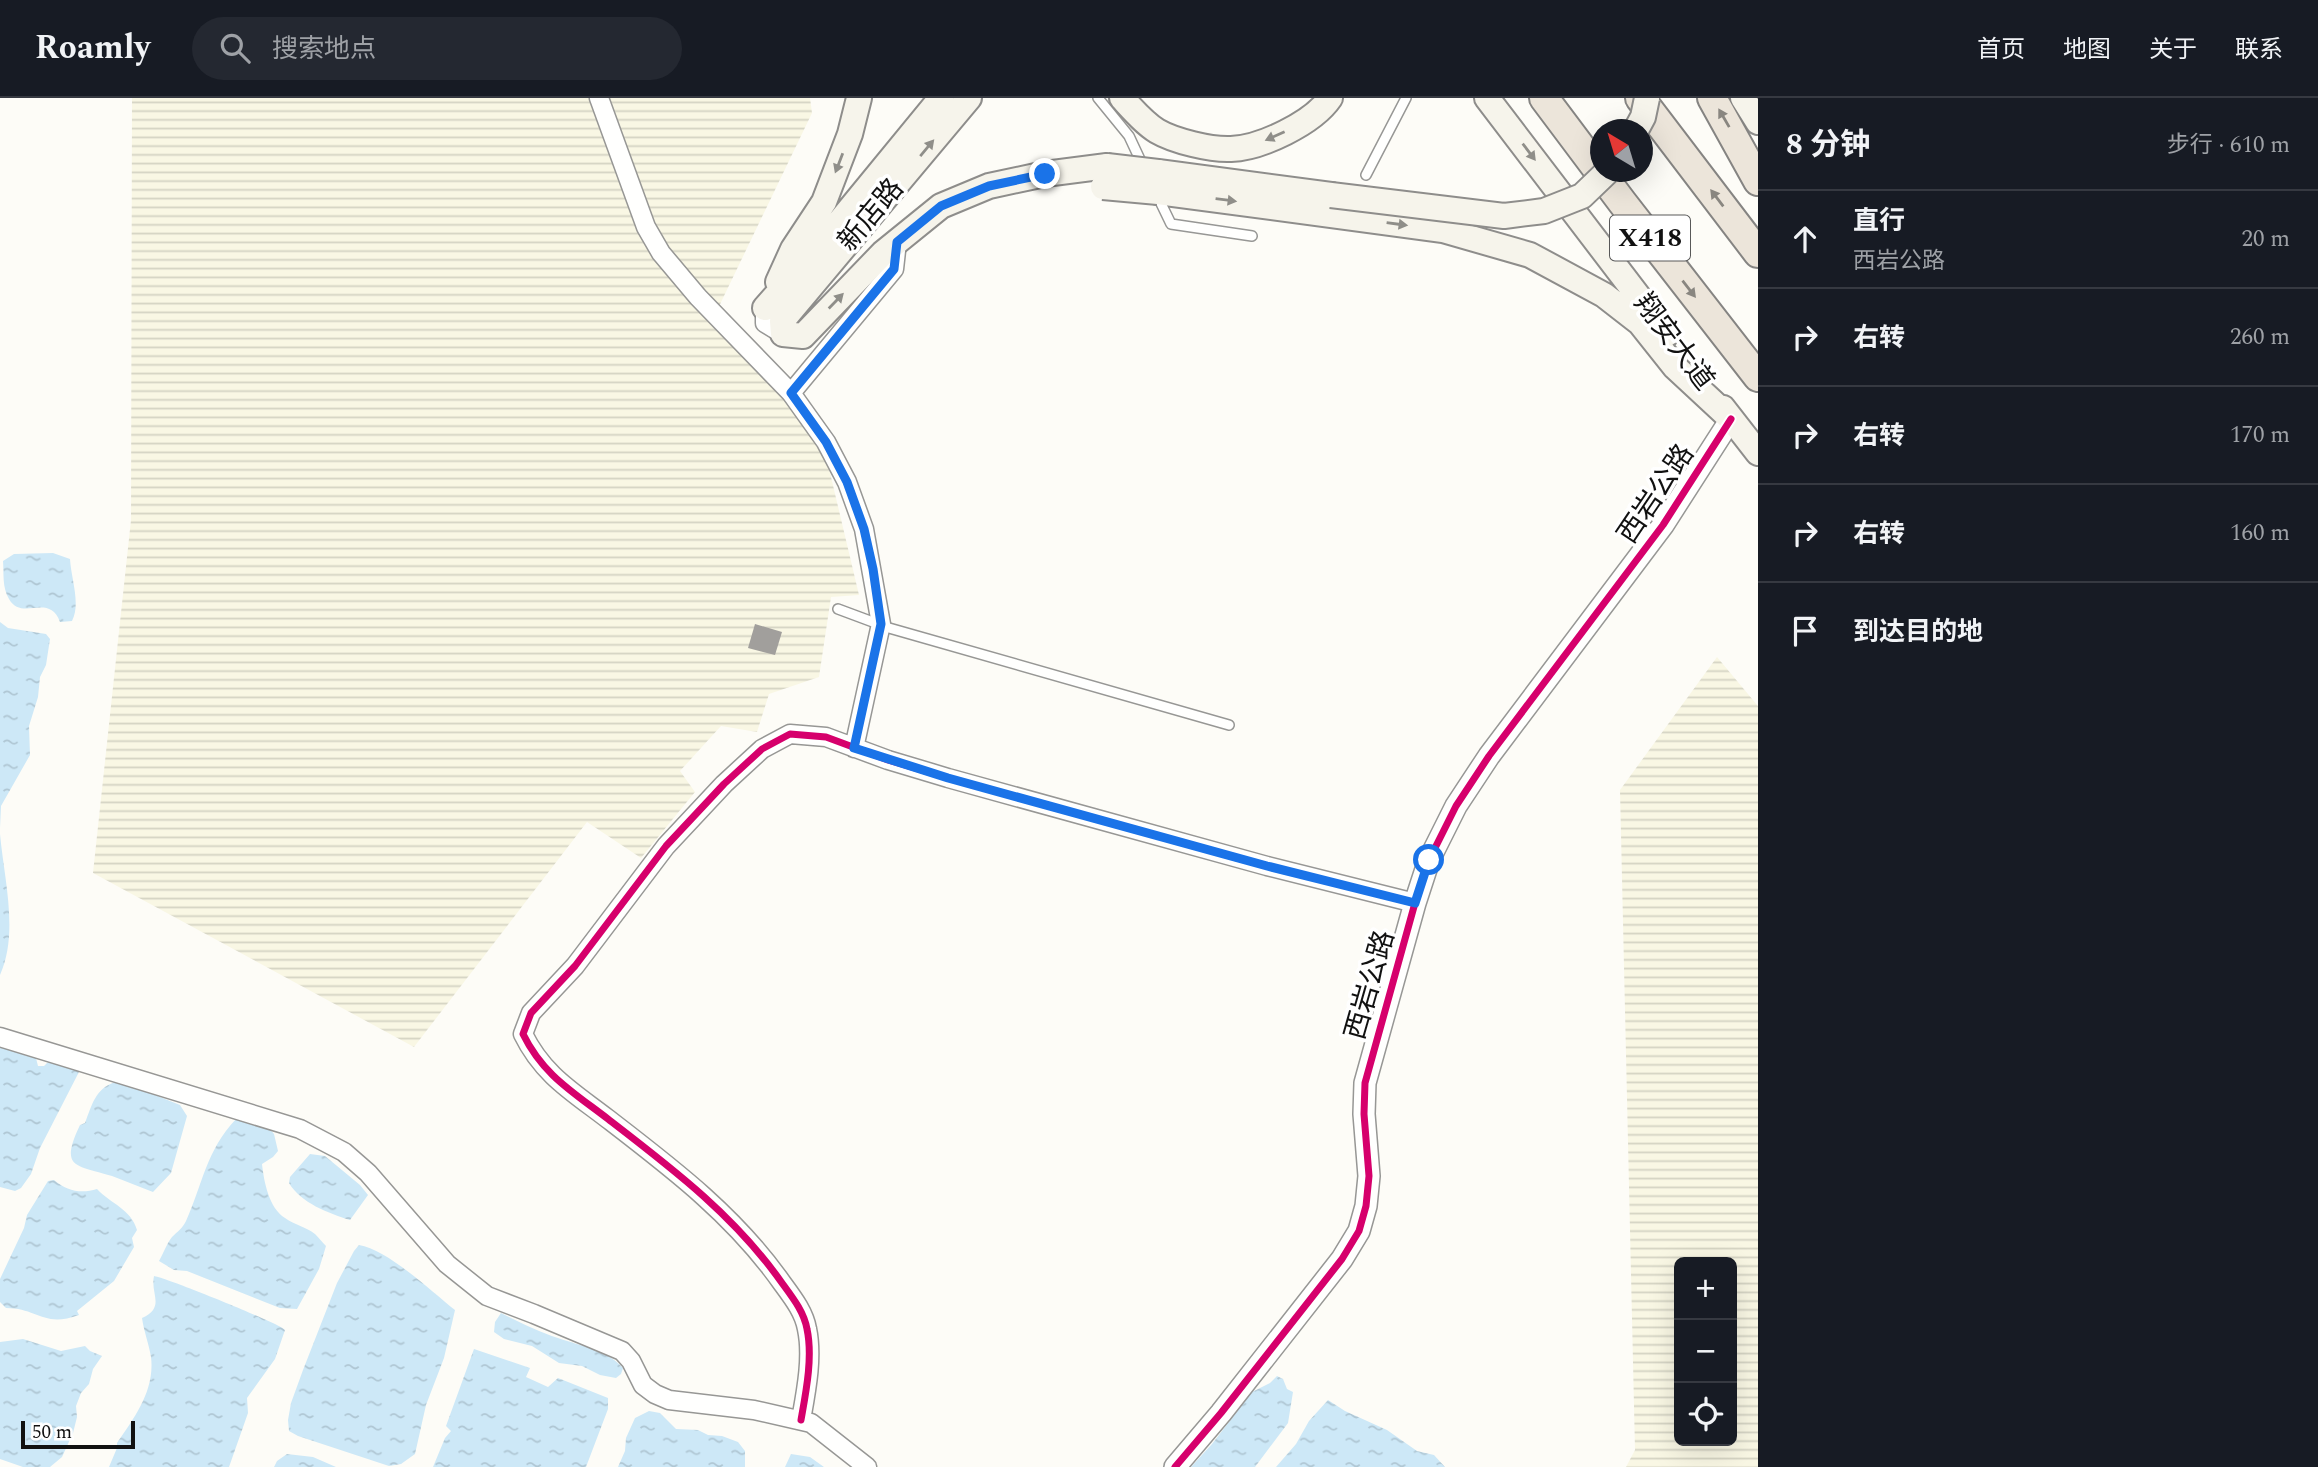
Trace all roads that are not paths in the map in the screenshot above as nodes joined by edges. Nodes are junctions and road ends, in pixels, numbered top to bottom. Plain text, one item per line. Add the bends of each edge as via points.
1 (599, 98) edge
2 (859, 98) edge
3 (941, 98) edge
4 (970, 98) edge
5 (1098, 98) edge
6 (1122, 98) edge
7 (1330, 98) edge
8 (1406, 98) edge
9 (1488, 98) edge
10 (1544, 98) edge
11 (1640, 98) edge
12 (1647, 98) edge
13 (1712, 98) edge
14 (1743, 98) edge
15 (1642, 119) edge
16 (1758, 122) edge
17 (1366, 175) dead end
18 (1758, 181) edge
19 (1158, 182) junction
20 (1596, 182) edge
21 (1252, 236) dead end
22 (897, 242) junction
23 (1758, 253) edge
24 (765, 308) junction
25 (783, 334) junction
26 (1758, 377) edge
27 (791, 393) junction
28 (1731, 419) junction
29 (1758, 453) edge
30 (838, 610) dead end
31 (881, 624) junction
32 (1229, 725) dead end
33 (854, 748) junction
34 (1415, 903) junction
35 (0, 1037) edge
36 (801, 1420) junction
37 (867, 1467) edge
38 (1175, 1467) edge

1 - 27 street via 646,227 661,253
2 -> 24 main road via 824,202 793,249
3 - 24 main road, 新店路
25 -> 4 main road, 新店路 via 782,321
5 - 21 lane via 1129,136 1171,223
7 -> 6 main road via 1299,126 1267,141 1231,149 1158,132
8 - 17 lane
9 -> 28 main road, 翔安大道 / X418
10 -> 26 highway, 翔安大道 / X418
23 -> 11 highway, X418
12 - 15 main road, bridge
18 -> 13 highway
14 - 16 main road
19 - 20 main road, bridge via 1331,195 1504,216 1544,211 1582,195
19 - 22 main road, bridge via 1045,174 989,186 941,206
19 -> 28 main road via 1443,230 1530,255 1604,295 1640,323 1675,367
25 -> 22 main road via 803,336
22 - 27 street via 894,269
24 - 25 street via 765,323
27 - 31 street via 826,442 847,482 864,529
28 - 29 main road, 翔安大道 / X418
28 - 34 street, 西岩公路 via 1663,525 1456,806 1429,860
30 - 31 lane
31 - 32 lane
31 - 33 street
33 - 34 street via 948,778
33 - 36 street via 826,737 790,734 762,749 666,846 575,966 531,1013 523,1034 534,1056 557,1080 675,1171 759,1250 803,1313 808,1332
34 - 38 street, 西岩公路 via 1365,1083 1369,1175 1359,1231 1342,1259
35 - 36 street via 300,1129 344,1152 368,1173 447,1264 486,1296 622,1351 643,1385 669,1400 754,1409
36 - 37 street

